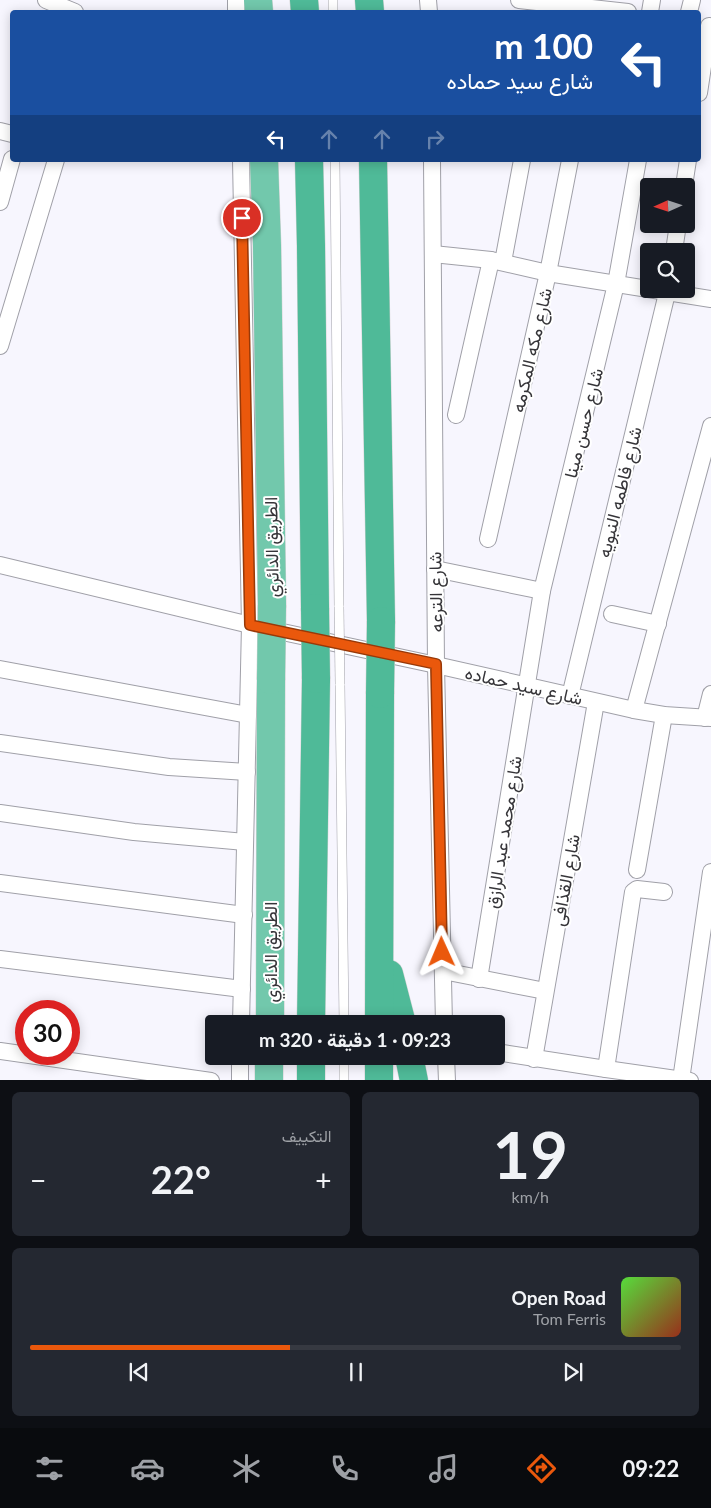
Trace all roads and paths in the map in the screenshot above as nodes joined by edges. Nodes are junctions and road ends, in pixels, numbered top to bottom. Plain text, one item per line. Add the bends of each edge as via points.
1 (518, 0) edge
2 (52, 6) edge
3 (599, 7) edge
4 (551, 9) edge
5 (67, 10) edge
6 (616, 10) edge
7 (706, 25) edge
8 (701, 74) edge
9 (11, 162) edge
10 (55, 162) edge
11 (241, 162) edge
12 (264, 162) edge
13 (309, 162) edge
14 (335, 162) edge
15 (373, 162) edge
16 (432, 162) edge
17 (522, 162) edge
18 (570, 162) edge
19 (638, 162) edge
20 (688, 162) edge
21 (685, 178) edge
22 (0, 202) edge
23 (433, 254) junction
24 (497, 261) junction
25 (548, 272) junction
26 (616, 284) junction
27 (640, 287) edge
28 (695, 297) edge
29 (665, 298) edge
30 (711, 300) edge
31 (0, 346) edge
32 (456, 415) dead end
33 (711, 426) edge
34 (488, 539) dead end
35 (0, 565) edge
36 (435, 569) junction
37 (542, 591) junction
38 (327, 607) junction
39 (612, 614) dead end
40 (658, 624) junction
41 (250, 625) junction
42 (436, 664) junction
43 (0, 669) edge
44 (328, 682) junction
45 (526, 686) junction
46 (711, 694) edge
47 (570, 696) junction
48 (596, 702) junction
49 (634, 710) junction
50 (664, 714) junction
51 (248, 715) junction
52 (708, 718) edge
53 (0, 743) edge
54 (247, 772) junction
55 (0, 813) edge
56 (245, 842) junction
57 (637, 870) dead end
58 (711, 872) edge
59 (0, 883) edge
60 (664, 892) dead end
61 (244, 915) junction
62 (380, 936) junction
63 (0, 959) edge
64 (443, 971) junction
65 (479, 979) junction
66 (242, 988) junction
67 (545, 991) junction
68 (241, 1015) edge
69 (270, 1015) edge
70 (311, 1015) edge
71 (344, 1015) edge
72 (379, 1015) edge
73 (400, 1015) edge
74 (444, 1015) edge
75 (0, 1051) edge
76 (505, 1053) edge
77 (534, 1058) junction
78 (240, 1065) edge
79 (269, 1065) edge
80 (311, 1065) edge
81 (344, 1065) edge
82 (379, 1065) edge
83 (411, 1065) edge
84 (446, 1065) edge
85 (606, 1069) junction
86 (109, 1074) edge
87 (178, 1079) edge
88 (211, 1080) edge
89 (240, 1080) edge
90 (269, 1080) edge
91 (311, 1080) edge
92 (344, 1080) edge
93 (379, 1080) edge
94 (414, 1080) edge
95 (447, 1080) edge
96 (685, 1080) edge

1 - 4 street
2 - 5 street
3 - 4 street
3 - 6 street
7 - 8 street
9 - 22 street
10 - 31 street
11 - 41 street
12 - 69 highway, الطريق الدائري, bridge via 272,605
13 - 38 highway
14 - 38 lane
15 - 62 highway, bridge via 381,621
16 - 23 street, شارع الترعه
17 - 24 street
18 - 25 street, شارع مكه المكرمه
19 - 26 street, شارع حسن مينا
20 - 21 street
23 - 24 street
23 - 36 street, شارع الترعه
24 - 25 street
24 - 32 street
25 - 26 street
25 - 34 street, شارع مكه المكرمه
26 - 27 street
26 - 37 street, شارع حسن مينا
28 - 30 street
29 - 47 street, شارع فاطمه النبويه
33 - 40 street
35 - 41 street, شارع سيد حماده
36 - 37 street
36 - 42 street, شارع الترعه
37 - 45 street, شارع حسن مينا
38 - 44 highway, bridge
39 - 40 street
40 - 49 street
41 - 42 street, شارع سيد حماده
41 - 51 street
42 - 45 street, شارع سيد حماده
42 - 64 street, شارع الترعه
43 - 51 street
44 - 70 highway
44 - 71 lane
45 - 47 street, شارع سيد حماده
45 - 65 street, شارع محمد عبد الرازق
46 - 52 street
47 - 48 street, شارع سيد حماده
48 - 49 street, شارع سيد حماده
48 - 67 street, شارع القذافى
49 - 50 street, شارع سيد حماده
50 - 52 street, شارع سيد حماده
50 - 57 street
51 - 54 street
53 - 54 street via 169,767
54 - 56 street
55 - 56 street via 134,832
56 - 61 street
58 - 96 street
59 - 61 street
60 - 85 street via 637,889 633,892
61 - 66 street
62 - 72 highway
62 - 73 highway
63 - 66 street
64 - 65 street
64 - 74 street, شارع الترعه
65 - 67 street
66 - 68 street
67 - 77 street, شارع القذافى
75 - 86 street
76 - 77 street
77 - 85 street
78 - 89 street
79 - 90 highway
80 - 91 highway
81 - 92 lane
82 - 93 highway
83 - 94 highway
84 - 95 street
85 - 96 street
86 - 87 street
87 - 88 street

